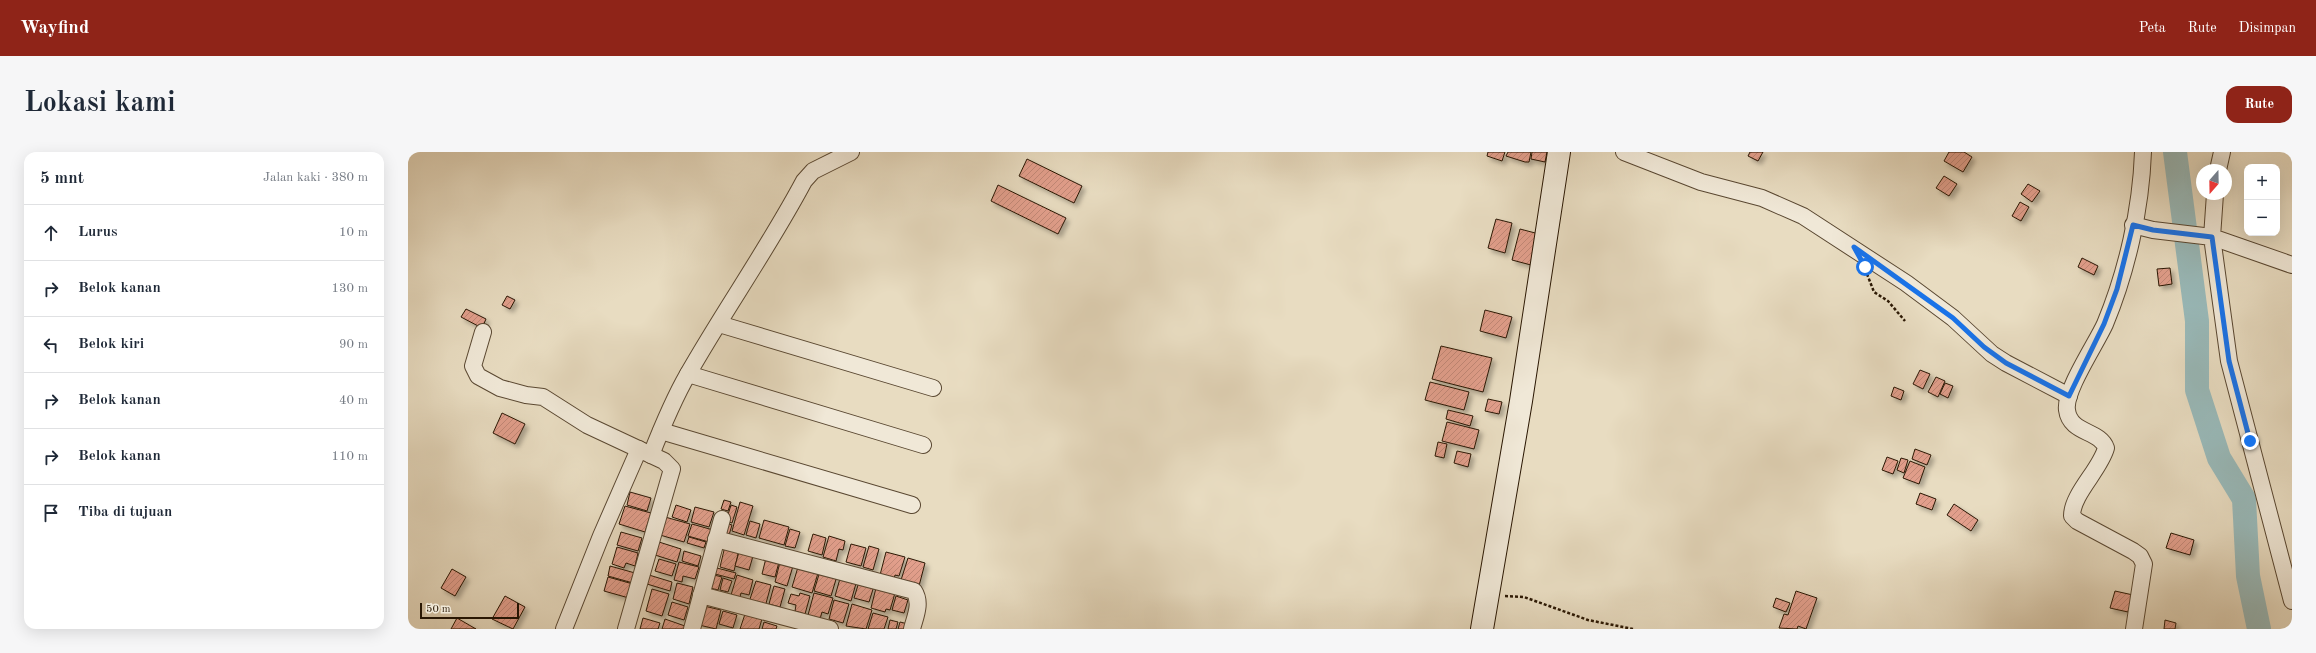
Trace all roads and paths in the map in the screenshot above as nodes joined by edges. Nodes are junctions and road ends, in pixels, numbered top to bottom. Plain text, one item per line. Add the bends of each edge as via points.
1 (851, 152) edge
2 (1559, 152) edge
3 (1624, 152) edge
4 (2143, 152) edge
5 (2222, 152) edge
6 (2219, 164) edge
7 (2214, 200) edge
8 (2133, 225) junction
9 (2205, 236) junction
10 (1854, 247) junction
11 (2292, 265) edge
12 (1905, 321) dead end
13 (719, 324) junction
14 (483, 332) dead end
15 (688, 374) junction
16 (933, 388) dead end
17 (2069, 396) junction
18 (661, 430) junction
19 (923, 445) dead end
20 (645, 452) junction
21 (912, 505) dead end
22 (722, 519) dead end
23 (716, 539) junction
24 (1488, 594) junction
25 (701, 595) junction
26 (2292, 601) edge
27 (564, 629) edge
28 (626, 629) edge
29 (692, 629) edge
30 (830, 629) edge
31 (912, 629) edge
32 (1482, 629) edge
33 (1633, 629) edge
34 (2134, 629) edge

1 - 13 street via 813,171 804,181 765,251
2 - 24 main road
3 - 10 street via 1701,182 1762,198 1803,216
4 - 8 street
5 - 6 street
7 - 9 street
8 - 9 street
8 - 17 street via 2117,289 2104,324
9 - 11 street
9 - 26 street via 2229,361
10 - 12 path via 1874,292 1888,301
10 - 17 street via 1953,318 2001,360
13 - 15 street
13 - 16 street
14 - 20 street via 473,366 478,376 500,388 543,397 587,425
15 - 18 street
15 - 19 street
17 - 34 street via 2067,410 2071,423 2100,440 2106,448 2101,462 2080,494 2072,516 2140,556 2144,564 2143,578
18 - 20 street
18 - 21 street
20 - 27 street via 601,536
20 - 28 street via 669,465 671,476
22 - 23 street
23 - 25 street
23 - 31 street via 914,591 918,608
24 - 32 main road
24 - 33 path via 1524,597 1588,620
25 - 29 street
25 - 30 street

